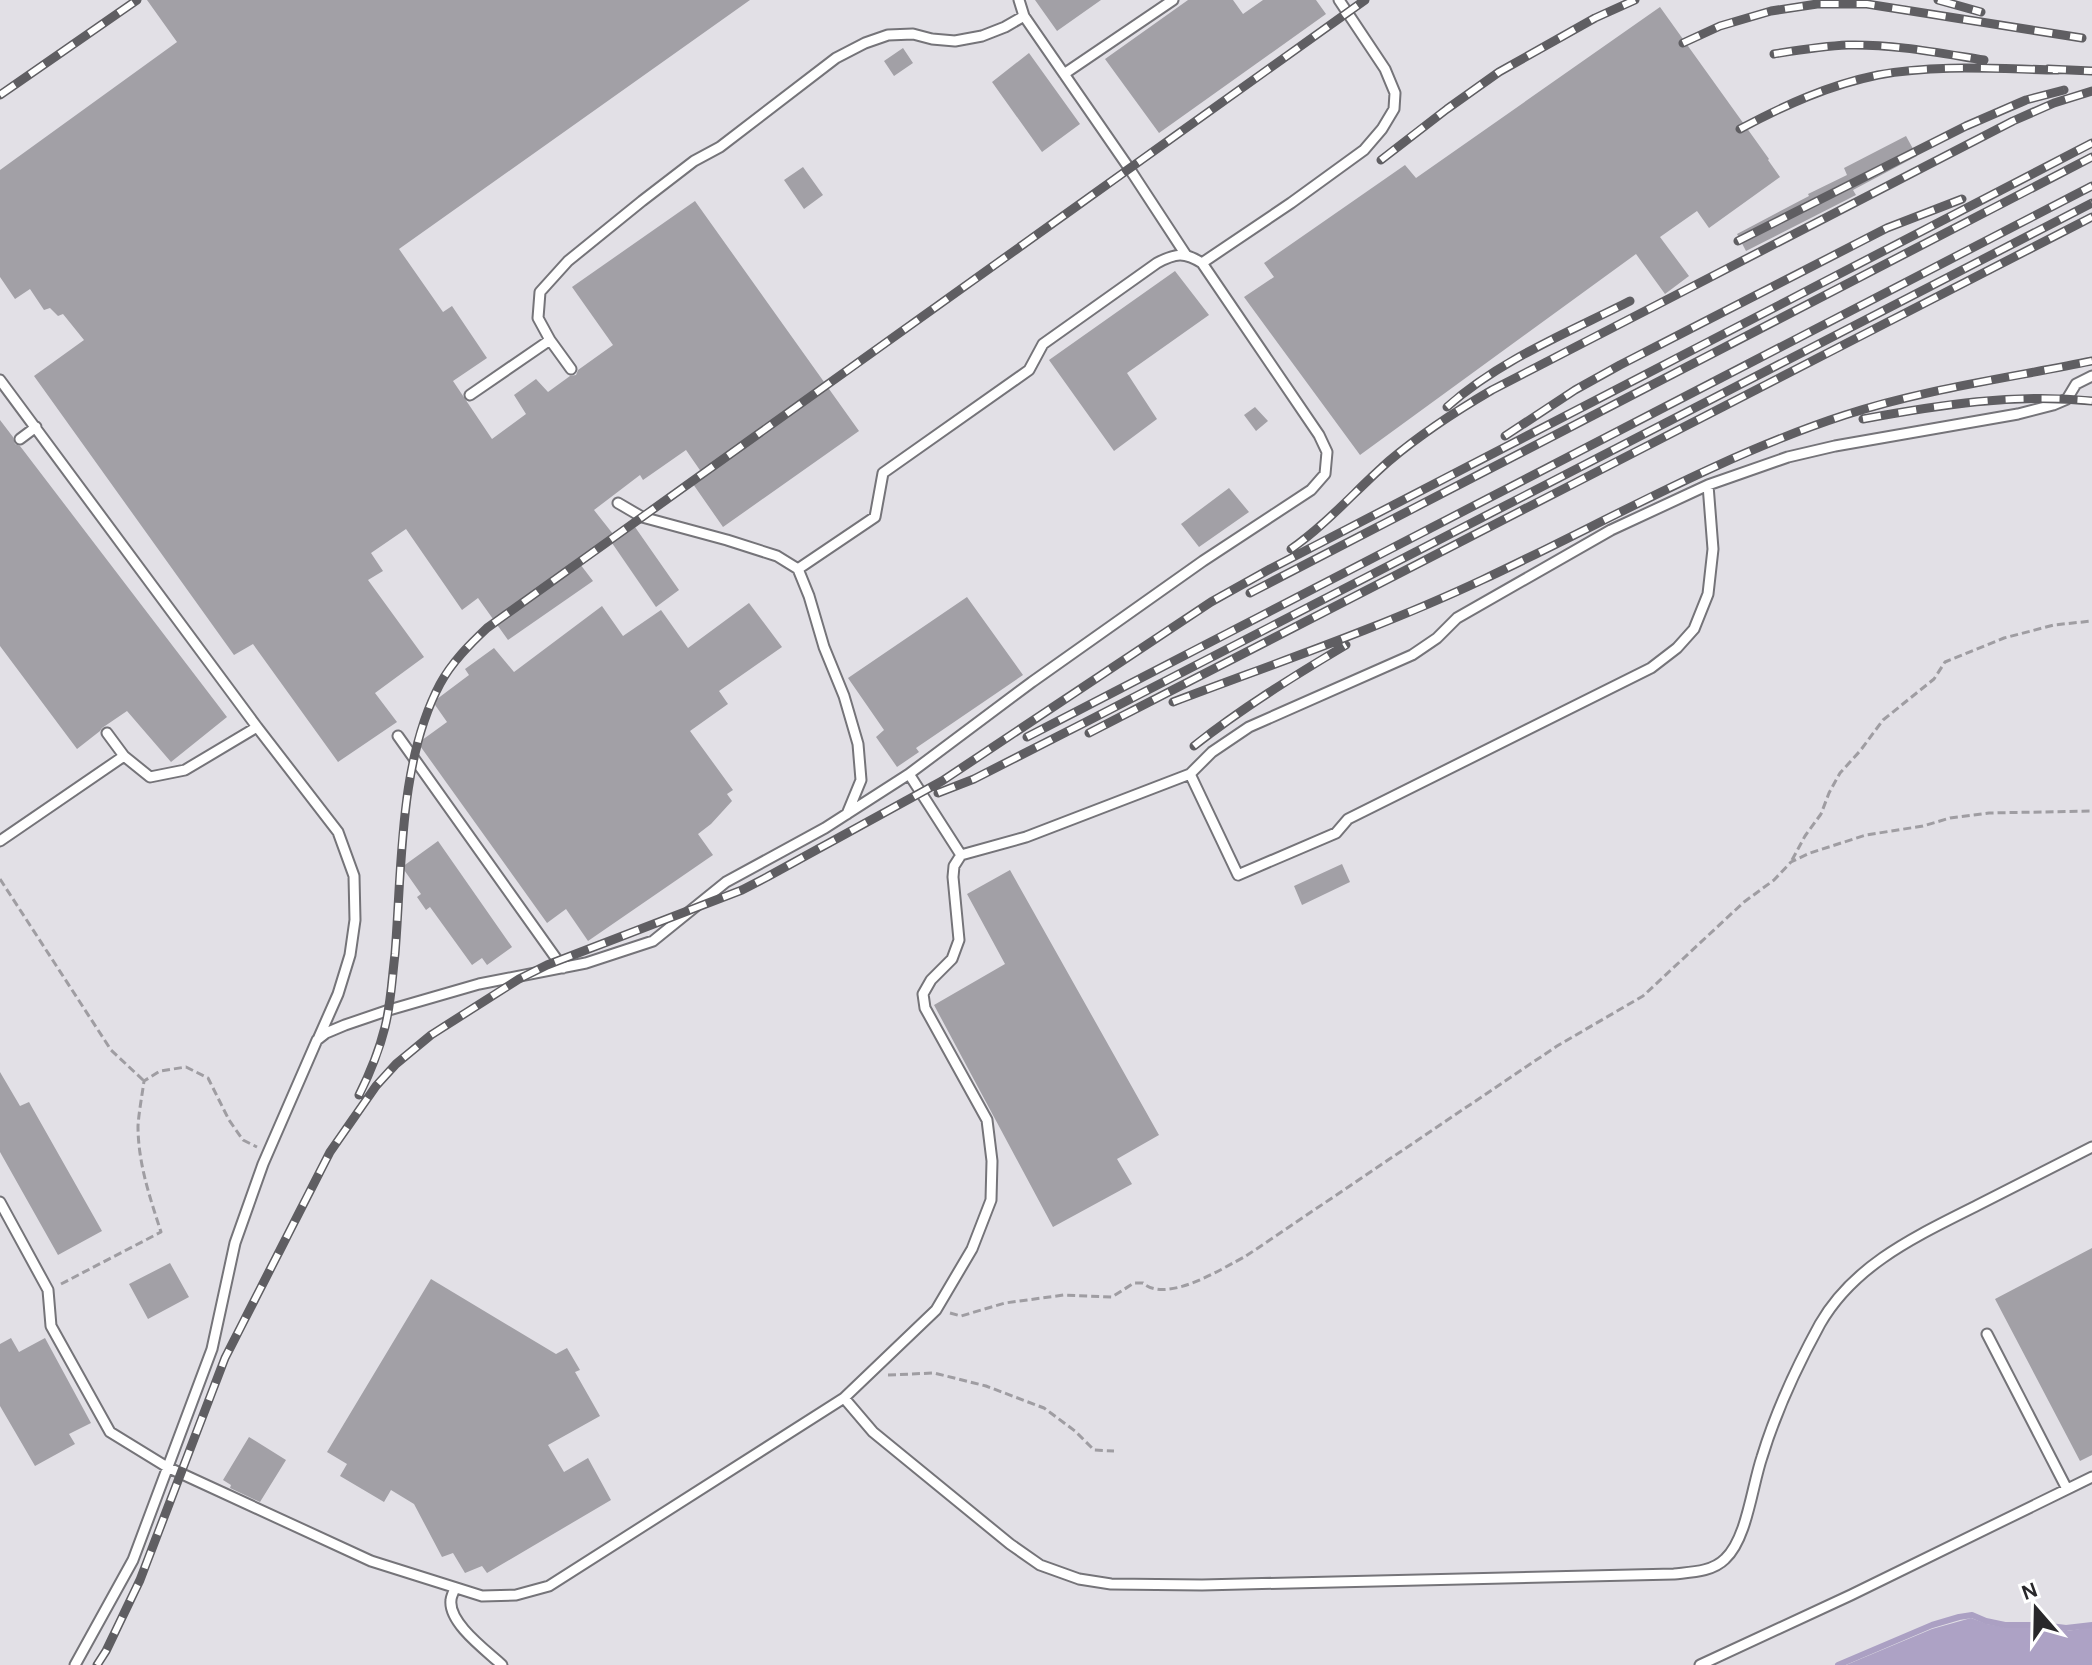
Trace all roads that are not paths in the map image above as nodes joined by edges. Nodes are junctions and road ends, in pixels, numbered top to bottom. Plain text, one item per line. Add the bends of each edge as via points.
1 (1019, 0) edge
2 (1173, 0) edge
3 (1339, 0) edge
4 (1024, 16) junction
5 (1064, 74) junction
6 (1186, 255) junction
7 (1202, 263) junction
8 (550, 340) junction
9 (571, 369) dead end
10 (2092, 376) edge
11 (0, 380) edge
12 (470, 395) dead end
13 (36, 427) junction
14 (20, 439) dead end
15 (1708, 485) junction
16 (618, 503) dead end
17 (798, 569) junction
18 (257, 727) junction
19 (107, 733) dead end
20 (398, 736) dead end
21 (124, 756) junction
22 (909, 774) junction
23 (1190, 774) junction
24 (847, 814) junction
25 (0, 841) edge
26 (961, 855) junction
27 (563, 968) junction
28 (317, 1040) junction
29 (2092, 1147) edge
30 (0, 1202) edge
31 (1987, 1334) dead end
32 (844, 1398) junction
33 (167, 1467) junction
34 (2092, 1477) edge
35 (2067, 1489) junction
36 (455, 1588) junction
37 (75, 1665) edge
38 (502, 1665) edge
39 (1700, 1665) edge

1 - 4 lane
2 - 5 lane
3 - 7 lane via 1385,69 1395,93 1394,109 1364,150
4 - 5 lane
4 - 8 lane via 982,36 955,41 888,35 836,58 568,261 540,292 538,318
5 - 6 lane
6 - 7 lane
6 - 17 lane via 1157,263 1043,344 1029,370 883,473 875,517
7 - 22 lane via 1319,435 1327,452 1325,474 1311,490 1203,561
8 - 9 lane
8 - 12 lane
10 - 15 lane via 2053,405 1835,446
11 - 13 lane
13 - 14 lane
13 - 18 lane
15 - 23 lane via 1611,530 1457,618 1412,655 1249,727
15 - 23 lane via 1713,549 1708,594 1694,629 1651,668 1348,819 1336,833 1238,875
16 - 17 lane via 642,517 777,556
17 - 24 lane via 858,744 861,780
18 - 21 lane via 185,770 150,777
18 - 28 lane via 338,832 354,876 350,955
19 - 21 lane
20 - 27 lane
21 - 25 lane
22 - 24 lane
22 - 26 lane
23 - 26 lane via 1026,837
24 - 27 lane via 726,882 653,941
26 - 32 lane via 953,877 959,940 952,959 923,994 925,1008 987,1120 991,1200 972,1249 936,1310
27 - 28 lane via 402,1006
28 - 33 lane via 267,1153 235,1243 212,1349
29 - 32 lane via 1884,1255 1849,1285 1822,1321 1788,1388 1761,1457 1736,1546 1724,1561 1704,1570 1202,1585 1079,1579 1040,1565 1010,1544 873,1432
30 - 33 lane via 48,1290 51,1326 110,1432
31 - 35 lane
32 - 36 lane via 549,1586 516,1595 482,1596
33 - 36 lane via 371,1561
33 - 37 lane via 133,1560
34 - 35 lane
35 - 39 lane
36 - 38 lane via 451,1610 466,1633

